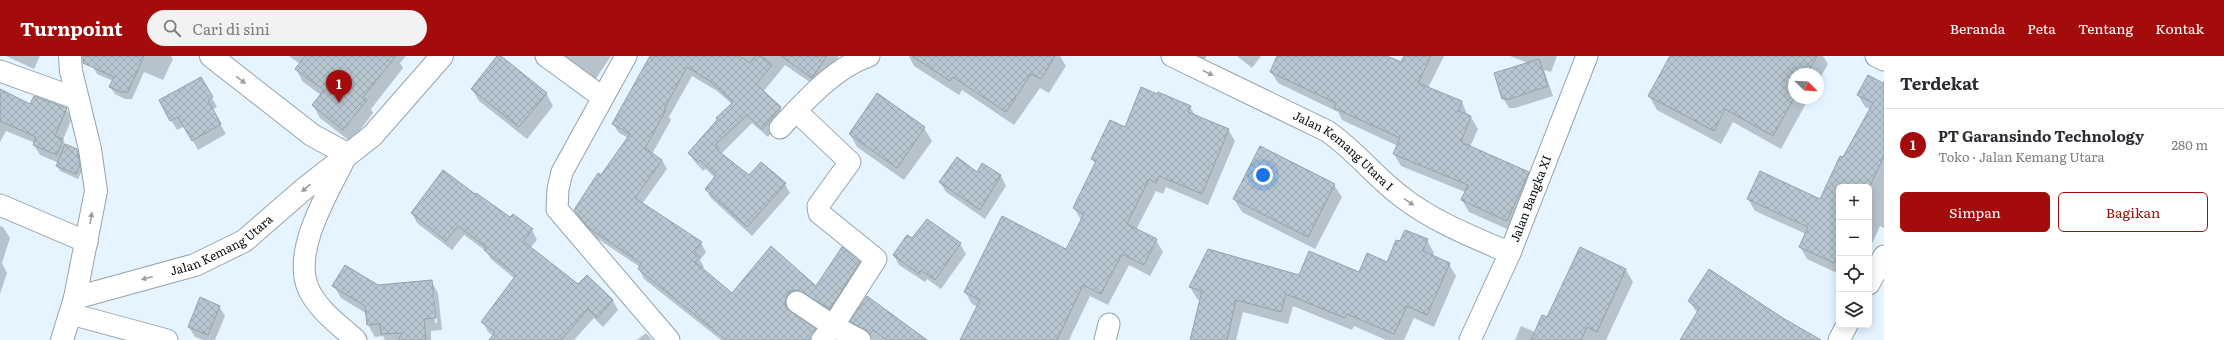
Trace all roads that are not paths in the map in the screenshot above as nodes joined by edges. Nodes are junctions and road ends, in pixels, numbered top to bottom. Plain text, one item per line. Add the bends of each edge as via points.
1 (70, 56) edge
2 (211, 56) edge
3 (442, 56) edge
4 (546, 56) edge
5 (626, 56) edge
6 (869, 56) edge
7 (1172, 56) edge
8 (1586, 56) edge
9 (1876, 56) edge
10 (1884, 60) edge
11 (0, 71) edge
12 (602, 97) junction
13 (78, 99) junction
14 (796, 111) junction
15 (780, 128) dead end
16 (347, 154) junction
17 (0, 205) edge
18 (87, 242) junction
19 (1510, 253) junction
20 (1884, 256) edge
21 (1872, 278) edge
22 (797, 302) dead end
23 (73, 306) junction
24 (1845, 328) edge
25 (827, 333) edge
26 (62, 340) edge
27 (167, 340) edge
28 (356, 340) edge
29 (669, 340) edge
30 (860, 340) edge
31 (1470, 340) edge
32 (1839, 340) edge

1 - 13 street
2 -> 16 street via 312,135
3 - 16 street, Jalan Kemang Utara via 372,136
4 - 12 street
5 - 12 street
6 - 14 street via 848,66 806,99
7 -> 19 street, Jalan Kemang Utara I via 1327,131 1344,142 1379,179 1414,206
8 - 19 street, Jalan Bangka XI
9 - 10 street
11 - 13 street
12 - 29 street via 562,172 557,209
18 -> 13 street via 96,191
14 - 15 street
14 - 25 street via 850,162 817,209 876,259
16 -> 23 street, Jalan Kemang Utara via 244,241 195,265
16 - 28 street via 306,243 303,268 308,289 324,312
17 - 18 street
18 - 23 street
19 - 31 street, Jalan Bangka XI
20 - 21 street
22 - 25 street
23 - 26 street
23 - 27 street
24 - 32 street
25 - 30 street

